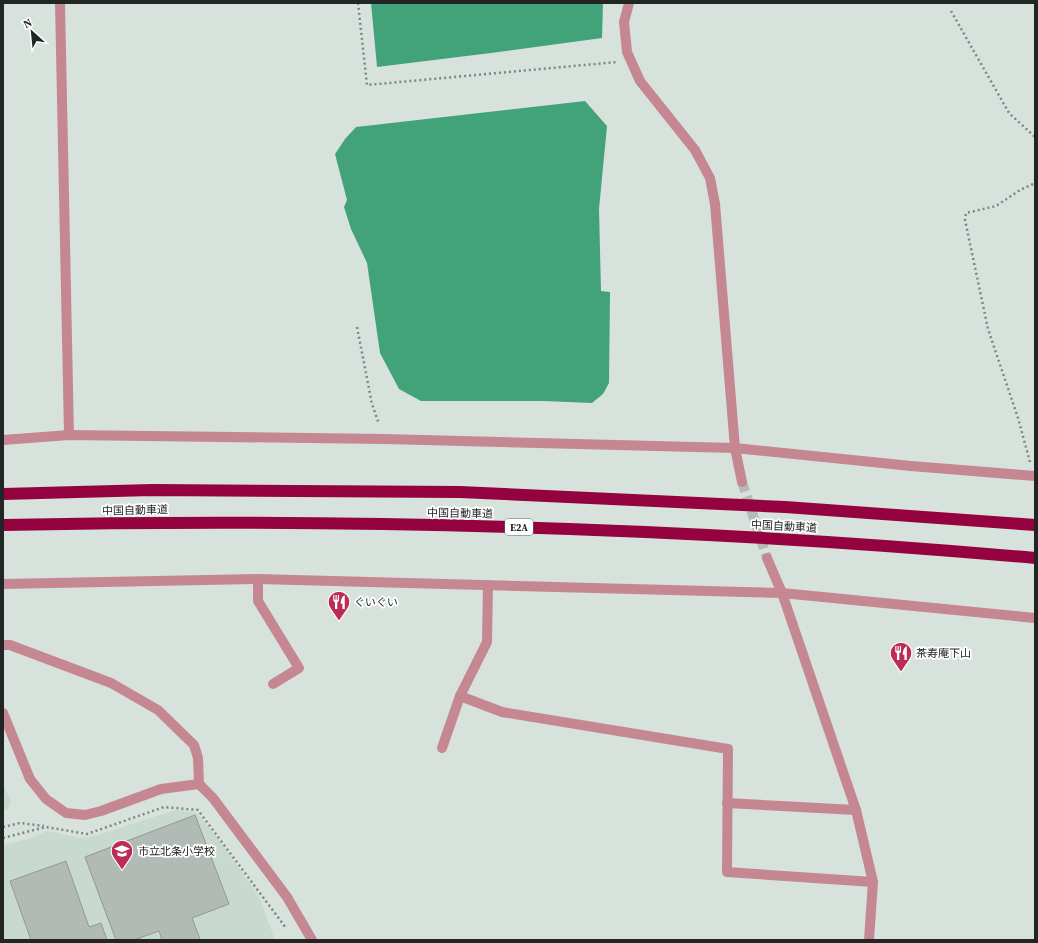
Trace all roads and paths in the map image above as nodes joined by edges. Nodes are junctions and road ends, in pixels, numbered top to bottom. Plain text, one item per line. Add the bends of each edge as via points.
1 (60, 3) edge
2 (358, 3) edge
3 (629, 3) edge
4 (951, 11) dead end
5 (622, 62) dead end
6 (1035, 137) edge
7 (1035, 183) edge
8 (357, 327) dead end
9 (69, 435) junction
10 (384, 439) junction
11 (3, 440) edge
12 (735, 448) junction
13 (1034, 476) edge
14 (742, 482) tunnel mouth
15 (3, 494) edge
16 (3, 525) edge
17 (1035, 526) edge
18 (768, 558) tunnel mouth
19 (1035, 558) edge
20 (258, 579) junction
21 (3, 584) edge
22 (488, 585) junction
23 (782, 593) junction
24 (1035, 618) edge
25 (3, 645) edge
26 (273, 684) dead end
27 (460, 696) junction
28 (3, 713) edge
29 (442, 748) dead end
30 (199, 784) junction
31 (727, 803) junction
32 (856, 810) junction
33 (3, 827) edge
34 (46, 827) junction
35 (3, 838) edge
36 (873, 882) junction
37 (291, 934) dead end
38 (312, 940) edge
39 (869, 940) edge

1 - 9 street
2 - 5 path via 367,85
3 - 12 street via 624,22 627,52 640,81 695,150 710,178 715,204
4 - 6 path via 1009,113
7 - 13 path via 996,206 966,213 965,220 988,329 1018,418
8 - 10 path via 372,404
9 - 10 street
9 - 11 street
10 - 12 street
12 - 13 street
12 - 14 street
15 - 17 highway, 中国自動車道 via 152,490 460,492 785,508
16 - 19 highway, 中国自動車道 / E2A via 162,522 465,525 790,539
18 - 23 street
20 - 21 street
20 - 22 street
20 - 26 street via 258,601 299,668
22 - 23 street
22 - 27 street via 487,642
23 - 24 street
23 - 32 street
25 - 30 street via 10,645 111,683 158,710 194,745 198,758
27 - 29 street
27 - 31 street via 502,712 728,749
28 - 30 street via 30,779 46,799 66,813 85,815 161,789
30 - 38 street via 213,798 287,897
31 - 32 street
31 - 36 street via 727,872
32 - 36 street
33 - 34 path via 20,823
34 - 35 path
34 - 37 path via 87,834 164,807 198,810
36 - 39 street

